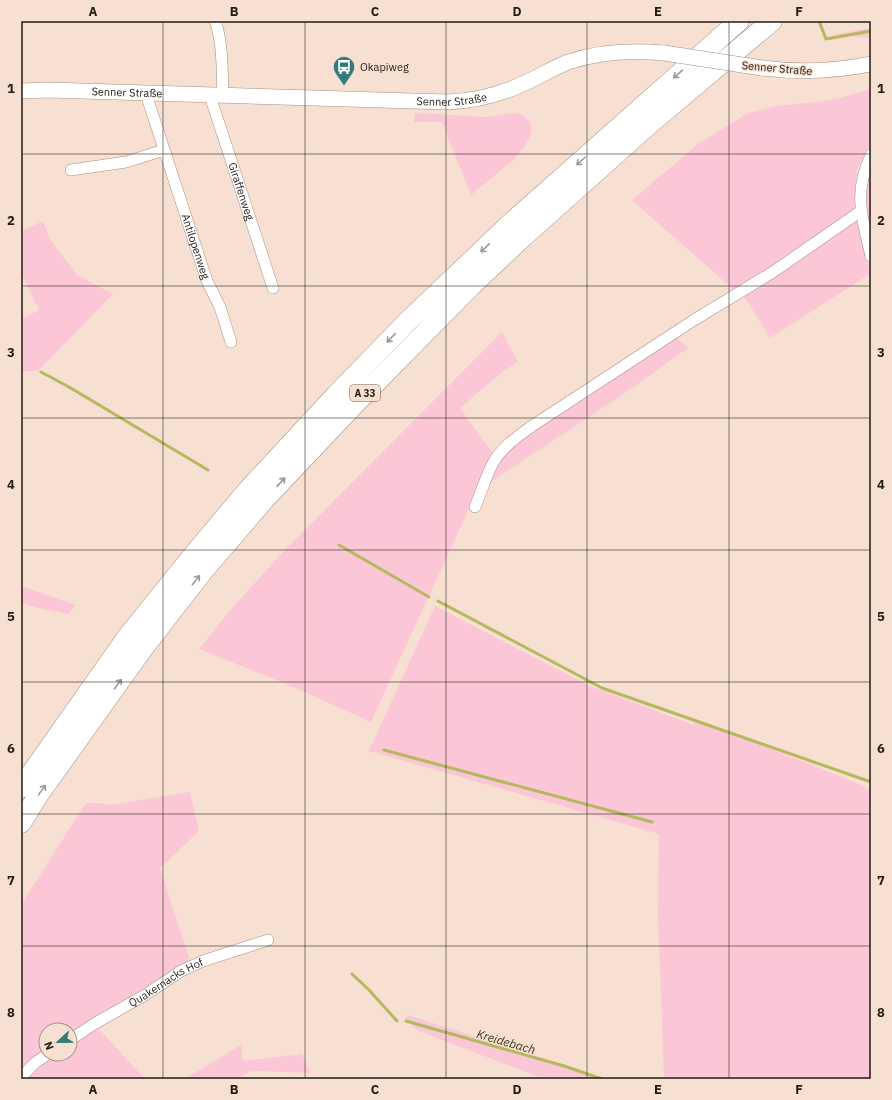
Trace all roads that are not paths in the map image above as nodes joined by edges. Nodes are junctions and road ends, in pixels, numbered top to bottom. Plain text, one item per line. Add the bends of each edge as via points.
1 (215, 21) edge
2 (739, 21) edge
3 (772, 21) edge
4 (871, 64) edge
5 (21, 91) edge
6 (148, 93) junction
7 (218, 95) junction
8 (164, 150) junction
9 (871, 155) edge
10 (71, 170) dead end
11 (861, 211) junction
12 (871, 256) edge
13 (272, 288) dead end
14 (231, 342) dead end
15 (475, 507) dead end
16 (21, 788) edge
17 (21, 823) edge
18 (268, 940) dead end
19 (78, 1035) edge
20 (38, 1061) edge
21 (21, 1077) edge

1 - 7 street via 220,50
2 -> 16 highway, A 33 via 512,222 408,321 336,395 247,491 128,636
17 -> 3 highway, A 33 via 144,647 264,500 471,286 654,121
4 - 7 street, Senner Straße, bridge via 797,71 664,53 626,51 588,56 488,97 460,101
5 - 6 street, Senner Straße
6 - 7 street, Senner Straße
6 - 8 street, Antilopenweg
7 - 13 street, Giraffenweg via 212,102
8 - 10 street via 126,162
8 - 14 street, Antilopenweg via 207,281 220,307
9 - 11 street via 860,190
11 - 12 street
11 - 15 street via 773,272 694,320 512,440 493,463
18 - 19 street, Quakernacks Hof via 203,961 181,971
20 - 21 street

